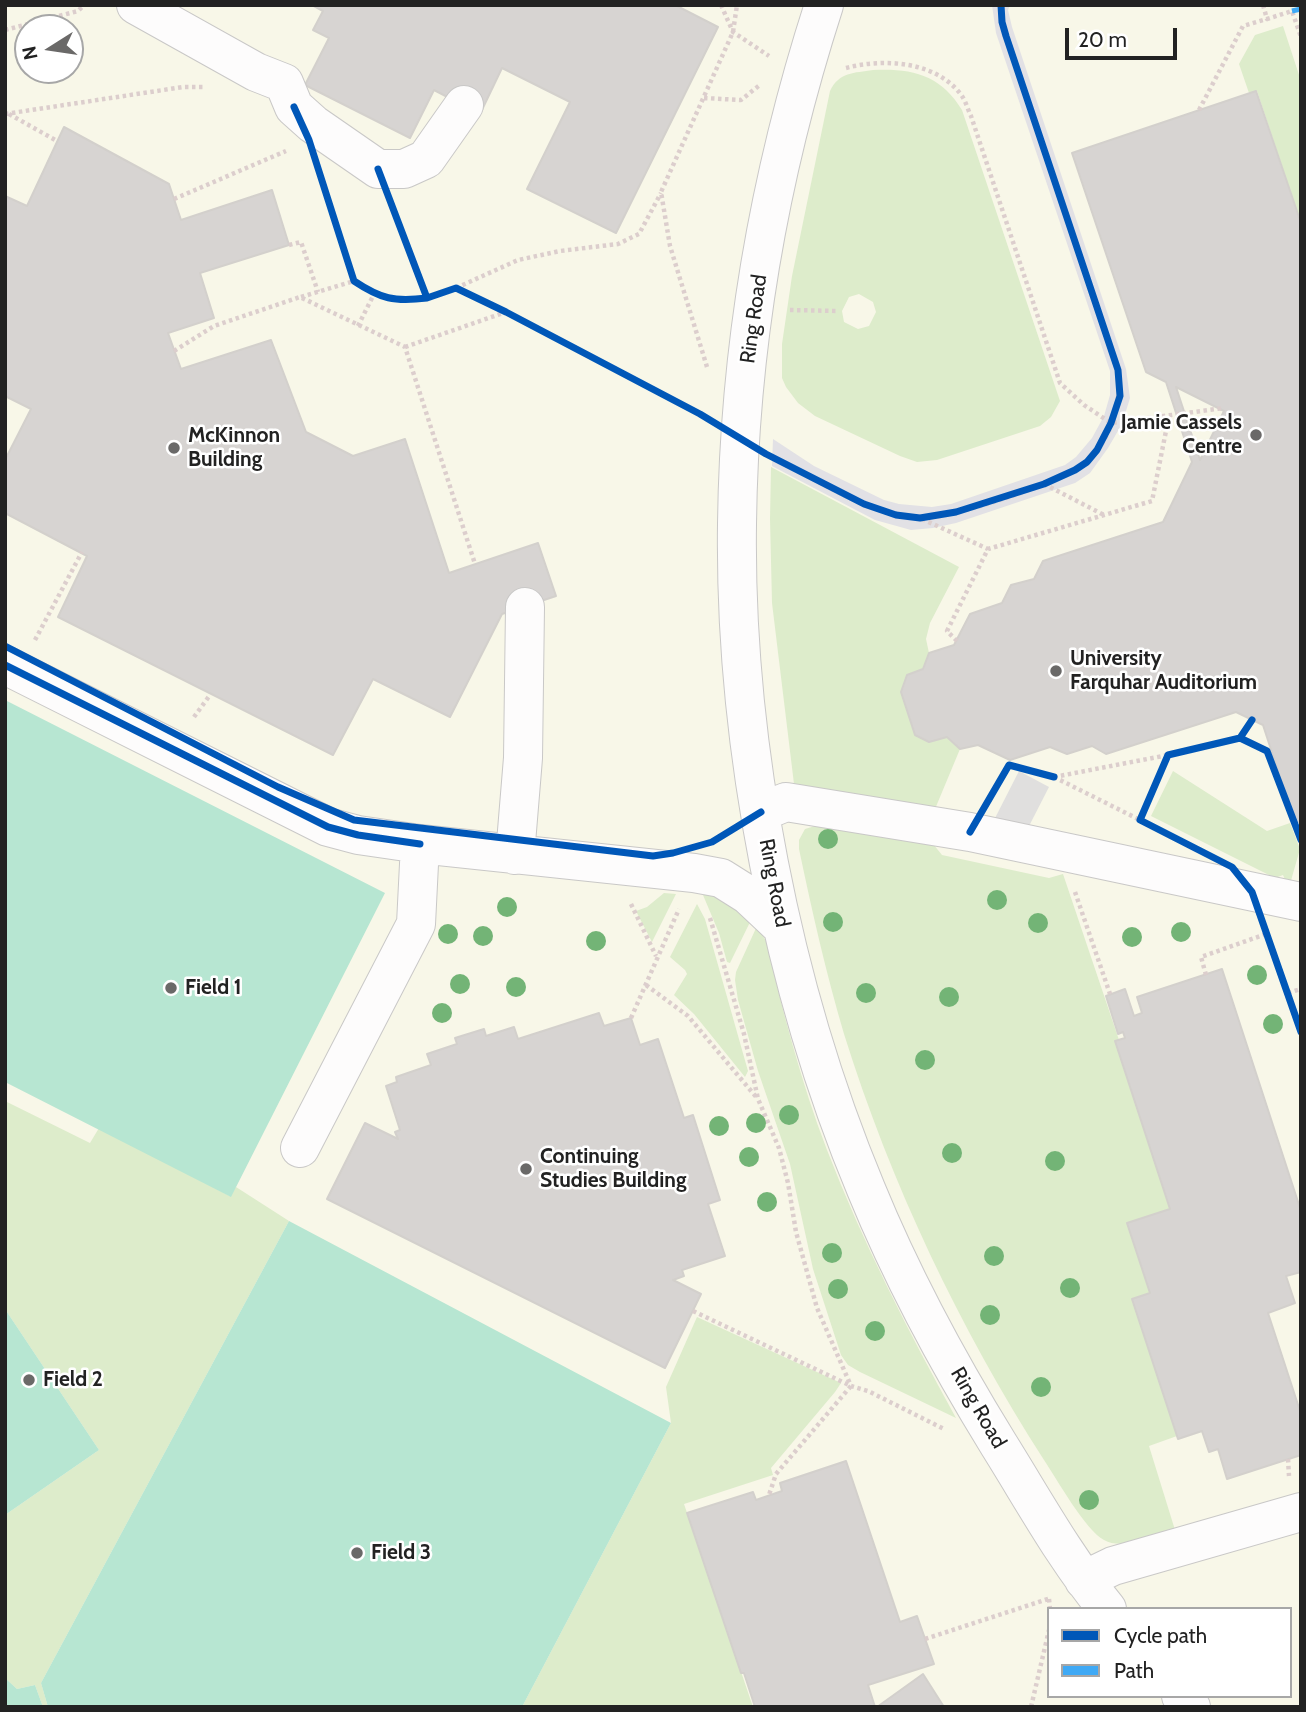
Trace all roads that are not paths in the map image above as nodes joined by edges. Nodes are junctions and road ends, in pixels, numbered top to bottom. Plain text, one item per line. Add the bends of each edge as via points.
1 (136, 5) edge
2 (824, 5) edge
3 (464, 106) dead end
4 (525, 607) dead end
5 (19, 655) edge
6 (761, 812) junction
7 (420, 844) junction
8 (515, 855) junction
9 (1301, 902) edge
10 (782, 927) junction
11 (300, 1148) dead end
12 (1301, 1512) edge
13 (1095, 1595) edge

1 - 3 street via 284,83 294,107 378,169 404,169 426,159
2 - 6 street, Ring Road via 767,225 742,438 739,594 744,680
4 - 8 street via 523,758
5 - 7 street via 328,827
6 - 9 street via 786,802 970,832
6 - 10 street, Ring Road
7 - 8 street
7 - 11 street via 416,924
8 - 10 street via 721,878 748,895
10 - 13 street, Ring Road via 819,1058 866,1190 912,1289 971,1399
12 - 13 street via 1113,1566

